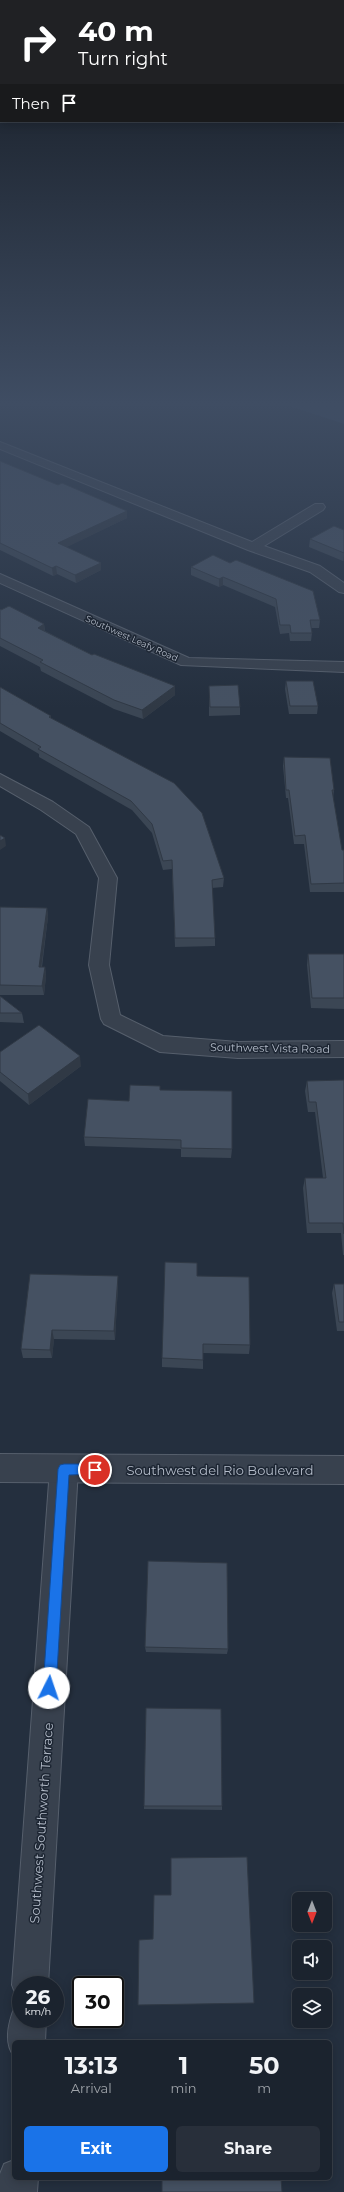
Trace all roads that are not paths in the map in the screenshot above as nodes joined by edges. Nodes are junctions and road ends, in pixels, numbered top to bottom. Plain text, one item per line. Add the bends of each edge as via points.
1 (145, 503) edge
2 (319, 507) dead end
3 (253, 547) junction
4 (0, 578) edge
5 (344, 590) edge
6 (344, 667) edge
7 (0, 779) edge
8 (344, 1049) edge
9 (0, 1468) edge
10 (64, 1469) junction
11 (344, 1470) edge
12 (31, 1976) edge
13 (27, 2028) edge
14 (26, 2040) edge
15 (18, 2180) edge
16 (17, 2192) edge

1 - 3 street
2 - 3 street
3 - 5 street via 315,570
4 - 6 street, Southwest Leafy Road via 186,662
7 - 8 street, Southwest Vista Road via 47,806 83,831 108,878 99,965 111,1019 160,1044 238,1050
9 - 10 street, Southwest del Rio Boulevard
10 - 11 street, Southwest del Rio Boulevard
10 - 12 street, Southwest Southworth Terrace
13 - 14 street
15 - 16 street

